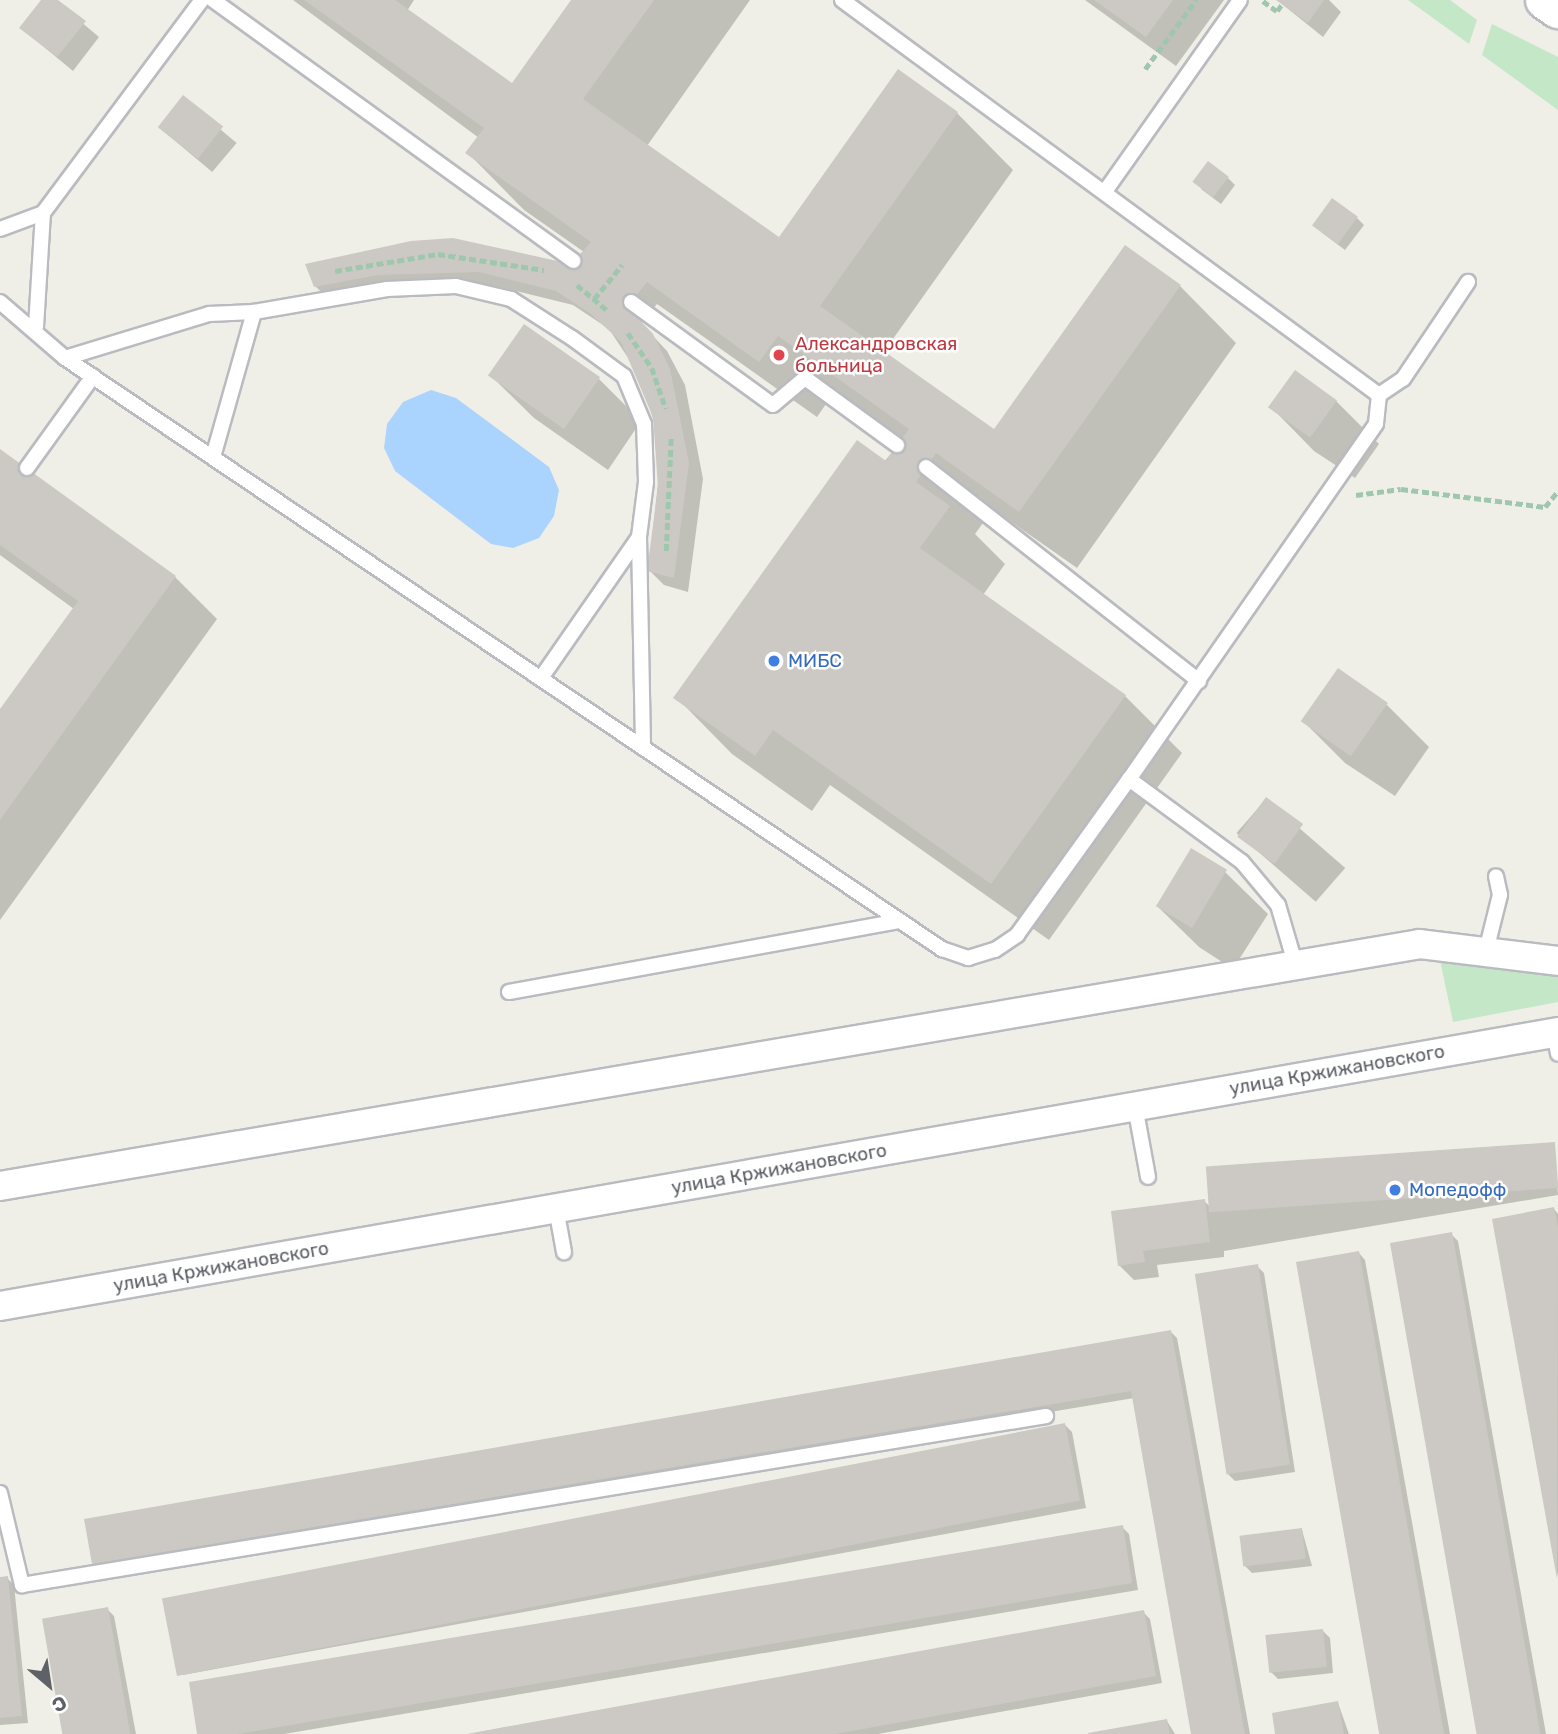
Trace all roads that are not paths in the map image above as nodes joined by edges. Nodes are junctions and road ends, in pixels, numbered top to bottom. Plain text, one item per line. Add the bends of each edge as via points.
1 (202, 0) edge
2 (213, 0) edge
3 (842, 0) edge
4 (1240, 0) edge
5 (1545, 0) edge
6 (1558, 9) edge
7 (1106, 190) junction
8 (43, 213) junction
9 (0, 229) edge
10 (574, 261) dead end
11 (1468, 282) dead end
12 (0, 302) edge
13 (631, 302) dead end
14 (254, 312) junction
15 (36, 327) junction
16 (65, 358) junction
17 (93, 376) junction
18 (1379, 395) junction
19 (897, 445) dead end
20 (213, 457) junction
21 (926, 467) dead end
22 (27, 468) dead end
23 (639, 537) junction
24 (541, 678) junction
25 (1199, 681) junction
26 (643, 748) junction
27 (1129, 779) junction
28 (1496, 876) dead end
29 (899, 921) junction
30 (1486, 951) junction
31 (1558, 961) edge
32 (1295, 963) junction
33 (509, 992) dead end
34 (1557, 1040) edge
35 (1135, 1106) junction
36 (1148, 1177) dead end
37 (0, 1186) edge
38 (556, 1208) junction
39 (564, 1252) dead end
40 (0, 1306) edge
41 (1046, 1416) dead end
42 (0, 1493) edge

1 - 8 lane
2 - 10 lane
3 - 7 lane
4 - 7 lane
5 - 6 main road
7 - 18 lane
8 - 9 lane
8 - 15 lane
11 - 18 lane via 1403,379
12 - 15 lane
13 - 19 lane via 773,405 805,378
14 - 16 lane via 209,314
14 - 20 lane
14 - 23 lane via 387,289 456,286 511,299 624,376 644,424
15 - 16 lane
16 - 17 lane
17 - 20 lane
17 - 22 lane
18 - 25 lane via 1376,424
20 - 24 lane
21 - 25 lane
23 - 24 lane
23 - 26 lane
24 - 26 lane
25 - 27 lane
26 - 29 lane
27 - 29 lane via 1017,934 995,950 968,958
27 - 32 lane via 1242,862 1278,905
28 - 30 lane via 1500,895
29 - 33 lane
30 - 31 street
30 - 32 street via 1420,944
32 - 37 street
34 - 35 street, улица Кржижановского
35 - 36 lane
35 - 38 street, улица Кржижановского
38 - 39 lane
38 - 40 street, улица Кржижановского
41 - 42 lane via 22,1585

